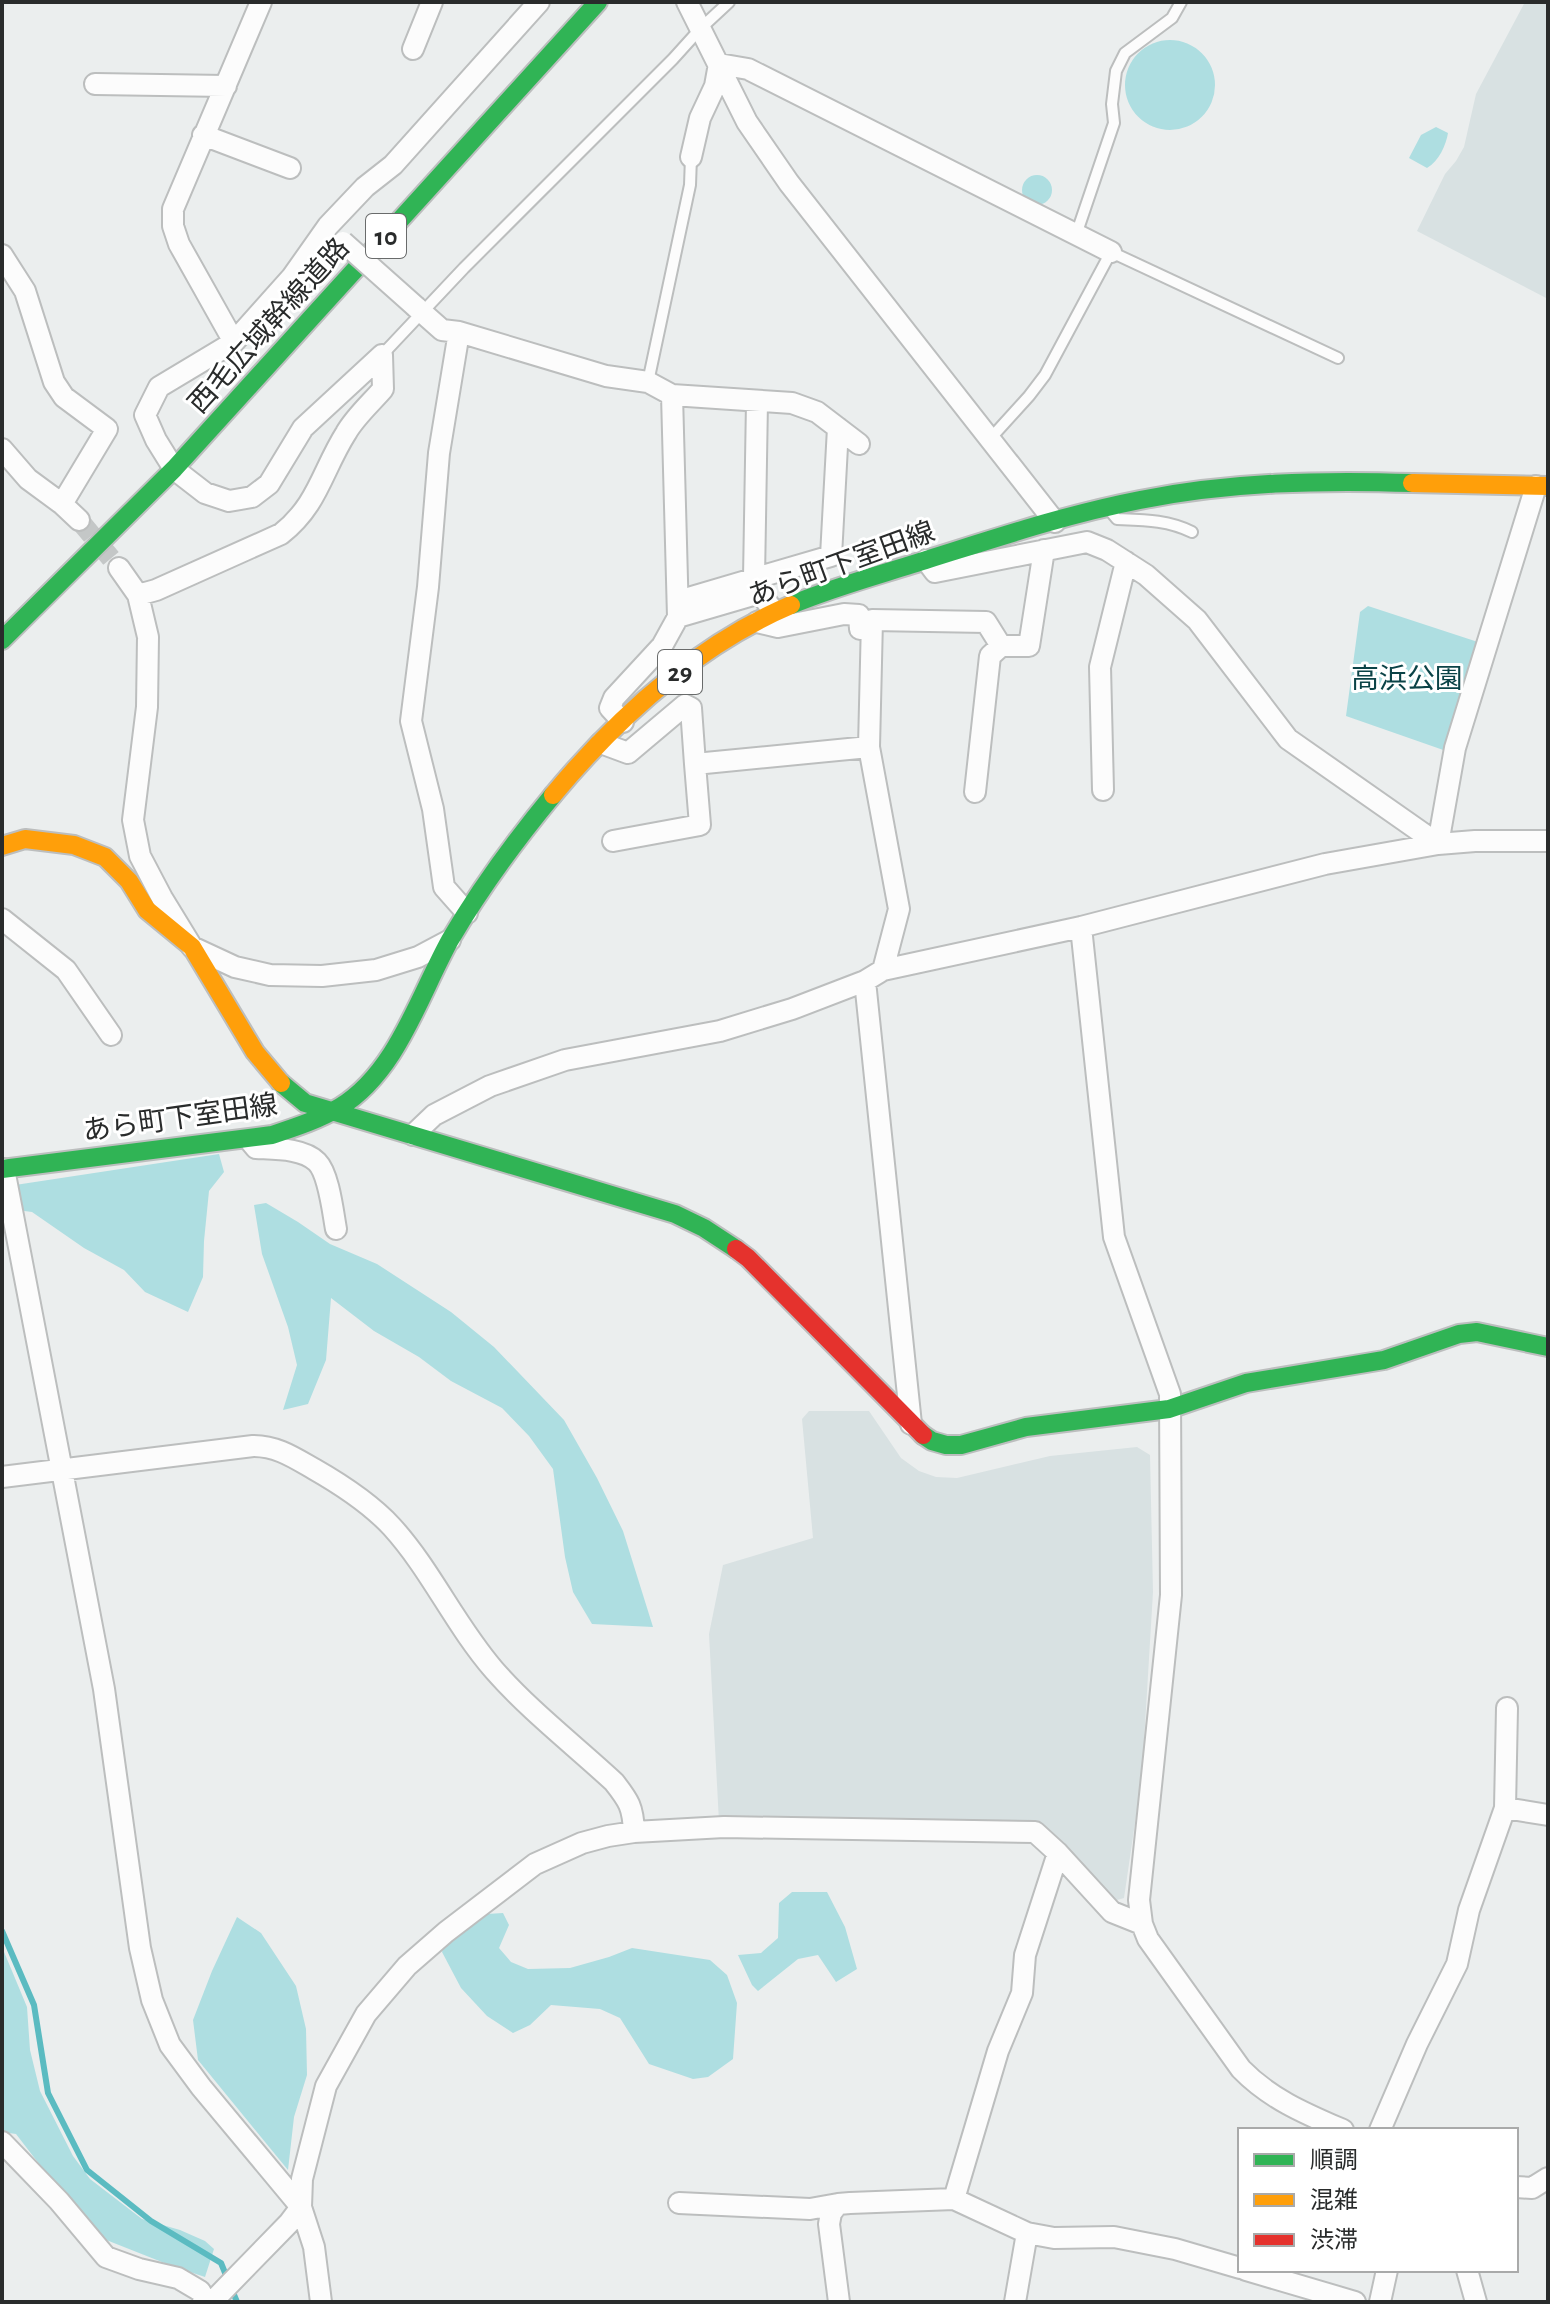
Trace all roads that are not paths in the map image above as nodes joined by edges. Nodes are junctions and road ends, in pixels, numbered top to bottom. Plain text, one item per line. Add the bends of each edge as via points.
1 (261, 2) edge
2 (432, 2) edge
3 (539, 2) edge
4 (598, 2) edge
5 (729, 2) edge
6 (1181, 2) edge
7 (688, 4) edge
8 (701, 28) junction
9 (413, 49) dead end
10 (719, 64) junction
11 (95, 84) dead end
12 (226, 86) junction
13 (203, 135) junction
14 (691, 157) joint
15 (290, 168) dead end
16 (328, 226) junction
17 (1076, 235) junction
18 (1111, 252) junction
19 (2, 255) edge
20 (420, 310) junction
21 (459, 332) junction
22 (234, 342) junction
23 (382, 355) junction
24 (1338, 358) dead end
25 (648, 382) junction
26 (672, 395) junction
27 (757, 402) junction
28 (838, 428) junction
29 (990, 439) junction
30 (859, 444) dead end
31 (2, 449) edge
32 (174, 469) junction
33 (1542, 486) edge
34 (62, 504) junction
35 (1108, 508) junction
36 (79, 520) tunnel mouth
37 (1055, 522) junction
38 (1192, 532) dead end
39 (1044, 550) junction
40 (926, 560) junction
41 (1126, 562) junction
42 (119, 568) tunnel mouth
43 (754, 578) junction
44 (138, 595) junction
45 (678, 609) junction
46 (766, 617) junction
47 (860, 629) dead end
48 (2, 640) edge
49 (1001, 646) junction
50 (623, 722) junction
51 (601, 743) junction
52 (869, 747) junction
53 (695, 764) junction
54 (1103, 790) dead end
55 (975, 792) dead end
56 (613, 841) dead end
57 (1548, 841) edge
58 (1438, 844) junction
59 (2, 846) edge
60 (467, 913) junction
61 (2, 919) edge
62 (1081, 927) junction
63 (450, 940) junction
64 (192, 947) junction
65 (883, 970) junction
66 (865, 981) junction
67 (111, 1035) dead end
68 (336, 1112) junction
69 (413, 1135) junction
70 (249, 1139) junction
71 (3, 1169) edge
72 (336, 1229) dead end
73 (1548, 1347) edge
74 (1169, 1409) junction
75 (911, 1424) junction
76 (63, 1470) junction
77 (2, 1477) edge
78 (1507, 1708) dead end
79 (1505, 1808) junction
80 (1548, 1815) edge
81 (634, 1832) junction
82 (1058, 1853) junction
83 (1142, 1924) junction
84 (1339, 2128) edge
85 (1381, 2128) edge
86 (2, 2142) edge
87 (1548, 2178) edge
88 (1518, 2187) edge
89 (954, 2199) junction
90 (679, 2203) dead end
91 (838, 2204) junction
92 (301, 2207) junction
93 (1027, 2233) junction
94 (1238, 2267) edge
95 (1253, 2272) edge
96 (1387, 2272) edge
97 (1468, 2272) edge
98 (206, 2302) edge
99 (212, 2302) edge
100 (321, 2302) edge
101 (839, 2302) edge
102 (1015, 2302) edge
103 (1355, 2302) edge
104 (1380, 2302) edge
105 (1476, 2302) edge

1 - 12 street
2 - 9 street
3 - 16 street via 393,165
4 - 32 main road, 西毛広域幹線道路 / 10
5 - 8 lane
6 - 17 lane via 1172,18 1125,53 1116,71 1114,123
7 - 8 street
8 - 10 street
8 - 20 lane
10 - 14 street
10 - 17 street via 748,69
10 - 29 street via 747,122 789,183
11 - 12 street
12 - 13 street
13 - 15 street
13 - 22 street via 177,196 173,226
14 - 25 lane via 690,185
16 - 20 street, bridge
16 - 22 street via 292,277
17 - 18 street
18 - 24 lane
18 - 29 lane via 1045,375
19 - 34 street via 25,291 54,382 64,397 107,429
20 - 21 street via 442,330
20 - 23 lane
21 - 25 street via 606,376
21 - 60 street via 439,453 411,721 433,809 444,887
22 - 32 street via 159,387 145,415
23 - 32 street via 303,428 269,484 252,497 229,501 205,493
23 - 44 street via 383,389 346,432 298,521 281,534
25 - 26 street
26 - 27 street
26 - 45 street
27 - 28 street via 792,403 817,412
27 - 43 street
28 - 30 street
28 - 43 street via 831,556
29 - 37 street
31 - 34 street via 28,479
32 - 48 main road, 西毛広域幹線道路 / 10
33 - 35 main road, あら町下室田線 / 29 via 1306,482 1182,493
33 - 58 street via 1455,748
34 - 36 street
35 - 37 main road, あら町下室田線 / 29
35 - 38 lane via 1117,519 1166,522
37 - 40 main road, あら町下室田線 / 29
39 - 40 street via 935,572
39 - 41 street via 1087,542
39 - 49 street via 1029,646
40 - 46 main road, あら町下室田線 / 29
41 - 54 street via 1100,667
41 - 58 street via 1197,620 1288,739
42 - 44 street
43 - 45 street
44 - 64 street via 148,637 147,707 133,820 140,856
45 - 46 street via 760,593
45 - 50 street via 662,646 614,698 610,708
46 - 47 street via 778,627 859,615
46 - 50 main road, あら町下室田線 / 29 via 690,663
49 - 52 street via 986,622 872,620
49 - 55 street via 990,656
50 - 51 main road, あら町下室田線 / 29
51 - 53 street via 628,753 685,705 691,708
51 - 60 main road, あら町下室田線 / 29 via 550,798
52 - 53 street
52 - 65 street via 899,909
53 - 56 street via 700,825
57 - 58 street
58 - 62 street via 1325,864
59 - 64 main road via 25,839 74,845 105,857 147,910
60 - 63 main road, あら町下室田線 / 29
61 - 67 street via 66,970
62 - 65 street
62 - 74 street via 1114,1237 1170,1394
63 - 64 street via 376,970 322,976 270,975 235,967
63 - 68 main road, あら町下室田線 / 29 via 383,1065
64 - 68 main road via 255,1052 284,1086 305,1103
65 - 66 street
66 - 69 street via 720,1031 565,1060 490,1086 434,1115
66 - 75 street
68 - 69 main road
68 - 70 main road, あら町下室田線 / 29 via 292,1130
69 - 75 main road via 696,1222 748,1258
70 - 71 main road, あら町下室田線 / 29
70 - 72 street via 256,1148 291,1151 317,1162
71 - 76 street
73 - 74 main road via 1477,1332 1459,1334 1384,1360 1246,1383
74 - 75 main road via 1026,1427 961,1445 932,1441
74 - 83 street via 1171,1595 1139,1900
76 - 77 street
76 - 81 street via 259,1446 285,1452 334,1480 390,1525 518,1696 614,1782 633,1812
76 - 92 street via 104,1689 152,2000 170,2045
78 - 79 street
79 - 80 street
79 - 85 street via 1469,1910 1457,1964
81 - 82 street via 724,1827 1035,1832
81 - 92 street via 582,1843 535,1864 446,1932 385,1990 326,2086 302,2179
82 - 83 street via 1112,1912
82 - 89 street via 1025,1955 1022,1993 998,2051
83 - 84 street via 1241,2069 1271,2096
86 - 98 street via 106,2257 178,2278 200,2291
87 - 88 street via 1532,2188
89 - 91 street
89 - 93 street
90 - 91 street via 810,2209
91 - 101 street via 829,2224
92 - 99 street
92 - 100 street via 314,2247
93 - 94 street via 1114,2237
93 - 102 street
95 - 103 street
96 - 104 street
97 - 105 street

